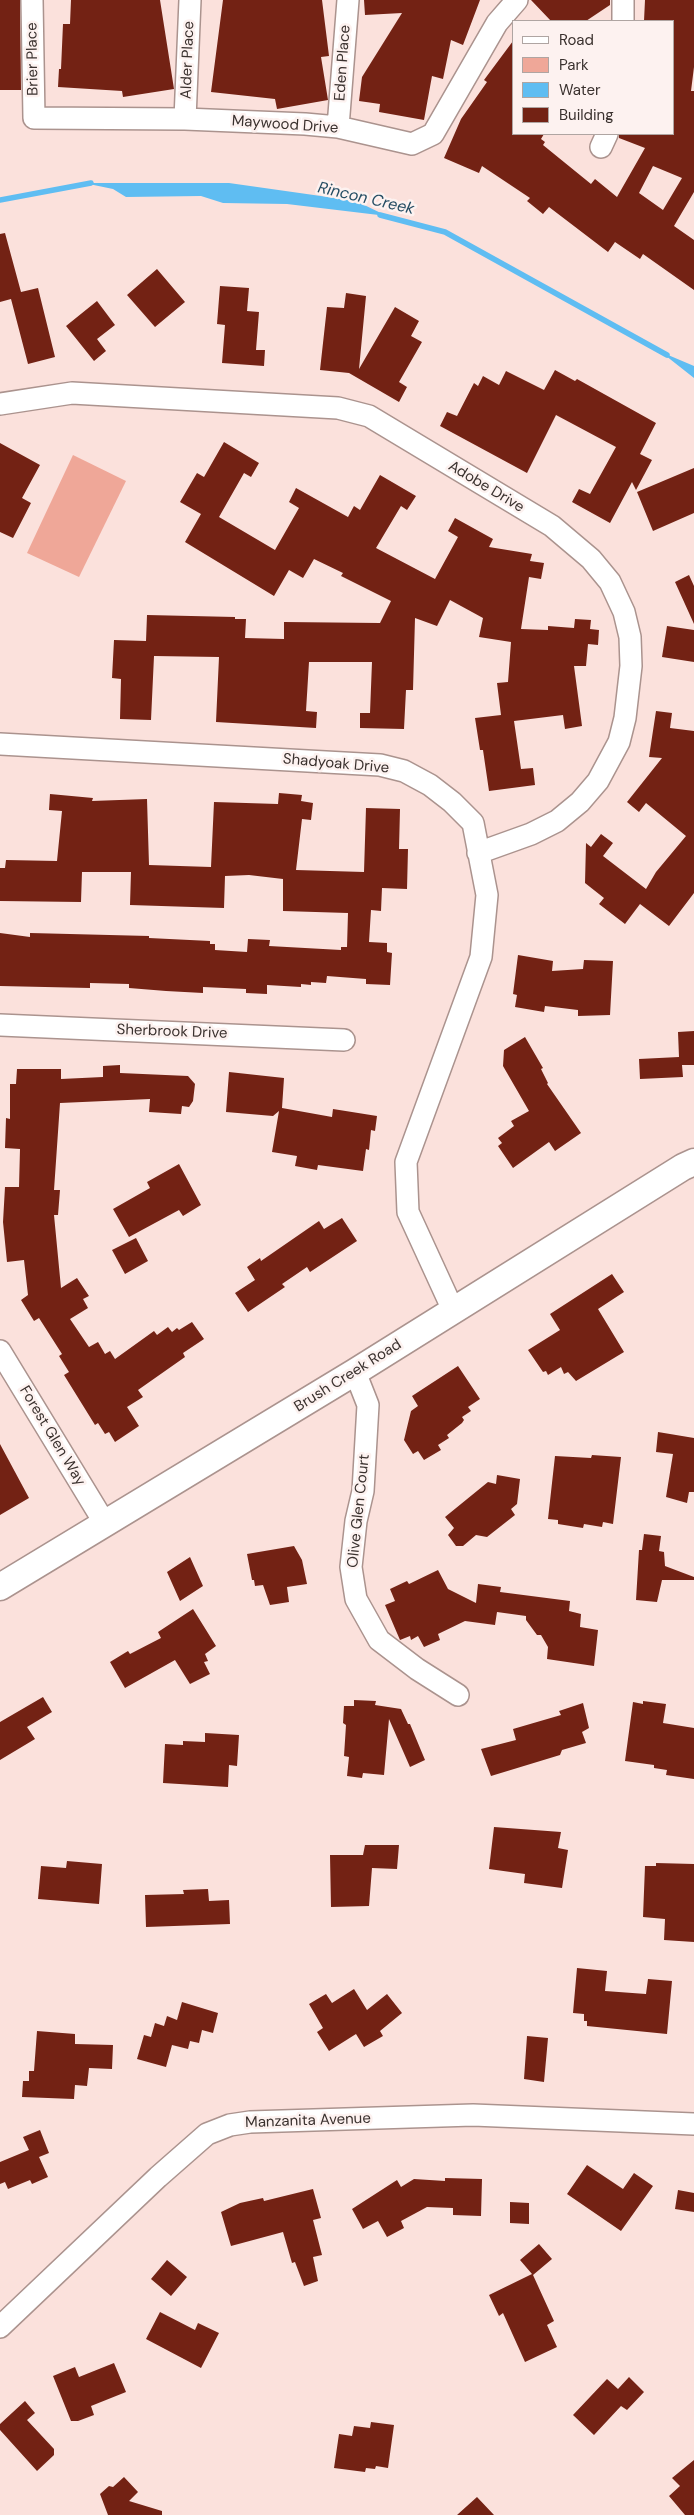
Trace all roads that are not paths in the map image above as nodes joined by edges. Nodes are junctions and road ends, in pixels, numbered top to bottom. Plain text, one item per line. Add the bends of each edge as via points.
1 (32, 0) edge
2 (190, 0) edge
3 (348, 0) edge
4 (516, 0) edge
5 (623, 0) edge
6 (623, 20) edge
7 (34, 118) joint
8 (185, 119) junction
9 (338, 127) junction
10 (0, 404) edge
11 (0, 744) edge
12 (478, 853) junction
13 (0, 1025) edge
14 (344, 1040) dead end
15 (694, 1162) edge
16 (453, 1310) junction
17 (0, 1350) edge
18 (355, 1372) junction
19 (104, 1522) junction
20 (0, 1587) edge
21 (458, 1695) dead end
22 (694, 2124) edge
23 (0, 2327) edge

1 - 7 street, Brier Place
2 - 8 street, Alder Place
3 - 9 street, Eden Place
4 - 9 street, Maywood Drive via 497,23 433,134 412,144
5 - 6 street
7 - 8 street, Maywood Drive
8 - 9 street, Maywood Drive
10 - 12 street, Adobe Drive via 72,393 338,408 369,416 552,526 591,559 610,582 624,612 630,637 631,666 619,742 598,781 557,820 531,834
11 - 12 street, Shadyoak Drive via 380,765 404,771 452,802 472,823
12 - 16 street, Shadyoak Drive via 487,895 481,957 406,1162 408,1212
13 - 14 street, Sherbrook Drive
15 - 16 street, Brush Creek Road
16 - 18 street, Brush Creek Road
17 - 19 street, Forest Glen Way
18 - 19 street, Brush Creek Road
18 - 21 street, Olive Glen Court via 368,1405 363,1491 351,1567 356,1599 378,1640
19 - 20 street, Brush Creek Road
22 - 23 street, Manzanita Avenue via 473,2115 230,2125 208,2134 158,2177

